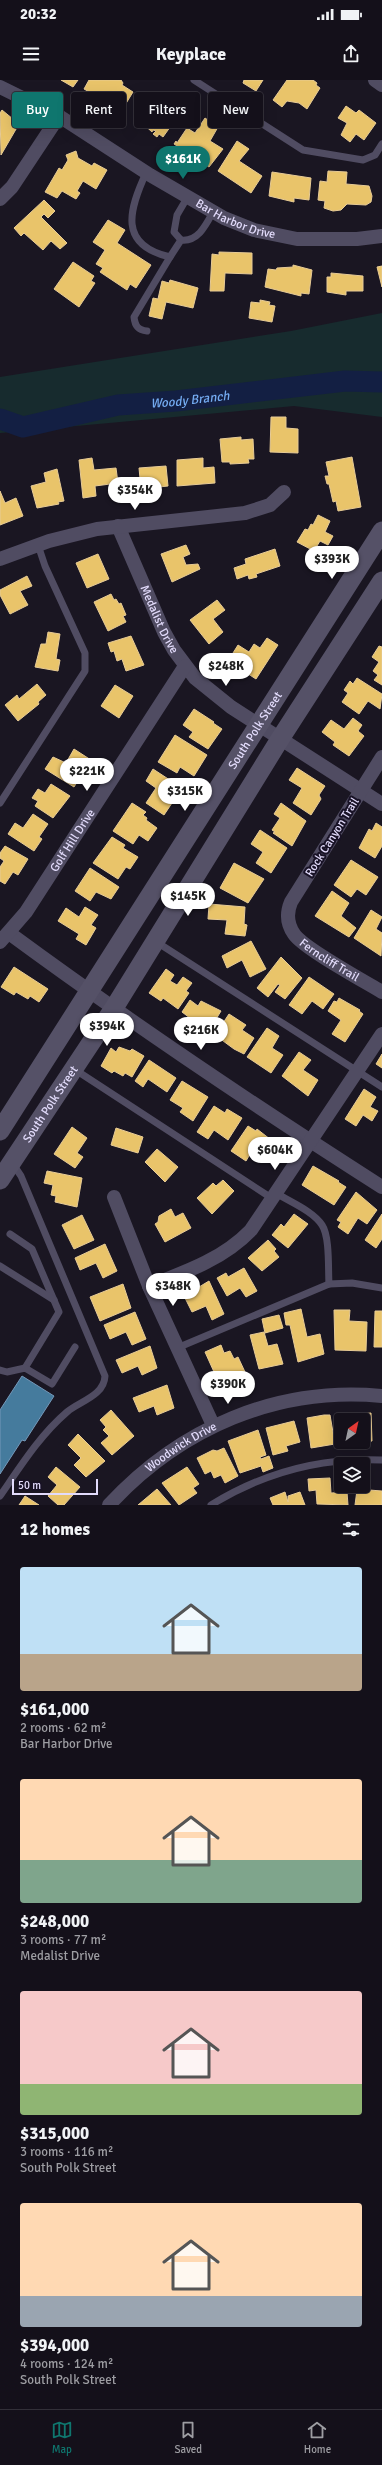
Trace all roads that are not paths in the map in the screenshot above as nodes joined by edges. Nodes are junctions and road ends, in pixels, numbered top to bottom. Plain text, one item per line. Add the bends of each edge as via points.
1 (194, 80) edge
2 (375, 80) edge
3 (382, 85) edge
4 (0, 87) edge
5 (12, 93) edge
6 (63, 119) edge
7 (51, 128) edge
8 (382, 144) edge
9 (146, 173) junction
10 (187, 198) junction
11 (0, 199) edge
12 (213, 212) junction
13 (382, 236) edge
14 (181, 240) junction
15 (170, 256) junction
16 (147, 331) dead end
17 (284, 492) dead end
18 (118, 526) junction
19 (382, 531) edge
20 (38, 545) junction
21 (0, 559) edge
22 (382, 581) edge
23 (185, 666) junction
24 (259, 724) junction
25 (280, 739) junction
26 (382, 757) edge
27 (361, 791) junction
28 (0, 803) edge
29 (382, 804) edge
30 (287, 918) joint
31 (4, 938) edge
32 (155, 941) junction
33 (90, 992) junction
34 (382, 992) edge
35 (114, 1008) junction
36 (382, 1034) edge
37 (74, 1069) junction
38 (357, 1071) junction
39 (382, 1087) edge
40 (0, 1131) edge
41 (309, 1140) junction
42 (12, 1162) junction
43 (0, 1180) edge
44 (382, 1186) edge
45 (275, 1196) junction
46 (114, 1198) dead end
47 (10, 1234) dead end
48 (0, 1266) edge
49 (329, 1284) junction
50 (149, 1286) junction
51 (382, 1288) edge
52 (54, 1300) junction
53 (75, 1347) dead end
54 (177, 1348) junction
55 (25, 1368) junction
56 (0, 1370) edge
57 (382, 1396) edge
58 (213, 1425) junction
59 (382, 1460) edge
60 (0, 1496) edge
61 (109, 1505) edge
62 (211, 1505) edge

1 - 8 lane via 303,150 363,160 370,158
2 - 3 street
4 - 5 street, Bar Harbor Drive
6 - 9 street, Bar Harbor Drive
7 - 11 street via 12,187
9 - 10 street, Bar Harbor Drive
9 - 15 lane via 134,201 131,226 136,238 146,247 155,253
10 - 12 street, Bar Harbor Drive
10 - 14 lane via 175,224 174,232
12 - 13 street, Bar Harbor Drive via 254,230 297,239 357,239
12 - 14 lane via 201,232 193,239
14 - 15 lane
15 - 16 lane via 134,317 135,325
17 - 18 street via 270,505 245,513
18 - 20 street
18 - 23 street, Medalist Drive via 164,632
19 - 24 main road, South Polk Street
20 - 21 street
20 - 28 lane via 45,566 86,653 85,671
22 - 25 main road, South Polk Street
23 - 24 street, Medalist Drive via 212,693
23 - 31 street, Golf Hill Drive via 26,912
24 - 25 street, Medalist Drive
24 - 33 main road, South Polk Street
25 - 27 street, Medalist Drive
25 - 32 main road, South Polk Street
26 - 27 street, Rock Canyon Trail
27 - 29 street, Medalist Drive
27 - 30 street, Rock Canyon Trail via 291,902
30 - 34 street, Ferncliff Trail via 300,941
31 - 33 street
32 - 35 main road, South Polk Street
32 - 38 lane
33 - 35 street
33 - 40 main road, South Polk Street
35 - 37 main road, South Polk Street
35 - 41 street
36 - 38 street
37 - 42 main road, South Polk Street
37 - 45 lane
38 - 39 lane
38 - 41 street
41 - 44 street
41 - 45 street
42 - 43 main road, South Polk Street
42 - 60 lane via 21,1176 105,1376 105,1382 98,1392 68,1411 52,1427
45 - 49 lane via 315,1218 322,1225 325,1233
45 - 50 street via 251,1230 233,1247 199,1267
46 - 50 street
47 - 52 lane via 32,1249
48 - 52 lane
49 - 51 lane via 352,1283
49 - 54 lane
50 - 54 street
52 - 55 lane via 59,1312
53 - 55 lane via 52,1384
54 - 58 street
55 - 56 lane via 7,1372
57 - 58 street, Woodwick Drive via 298,1398 253,1410
58 - 61 street, Woodwick Drive via 166,1456 124,1489
59 - 62 lane via 326,1462 272,1474 230,1493

